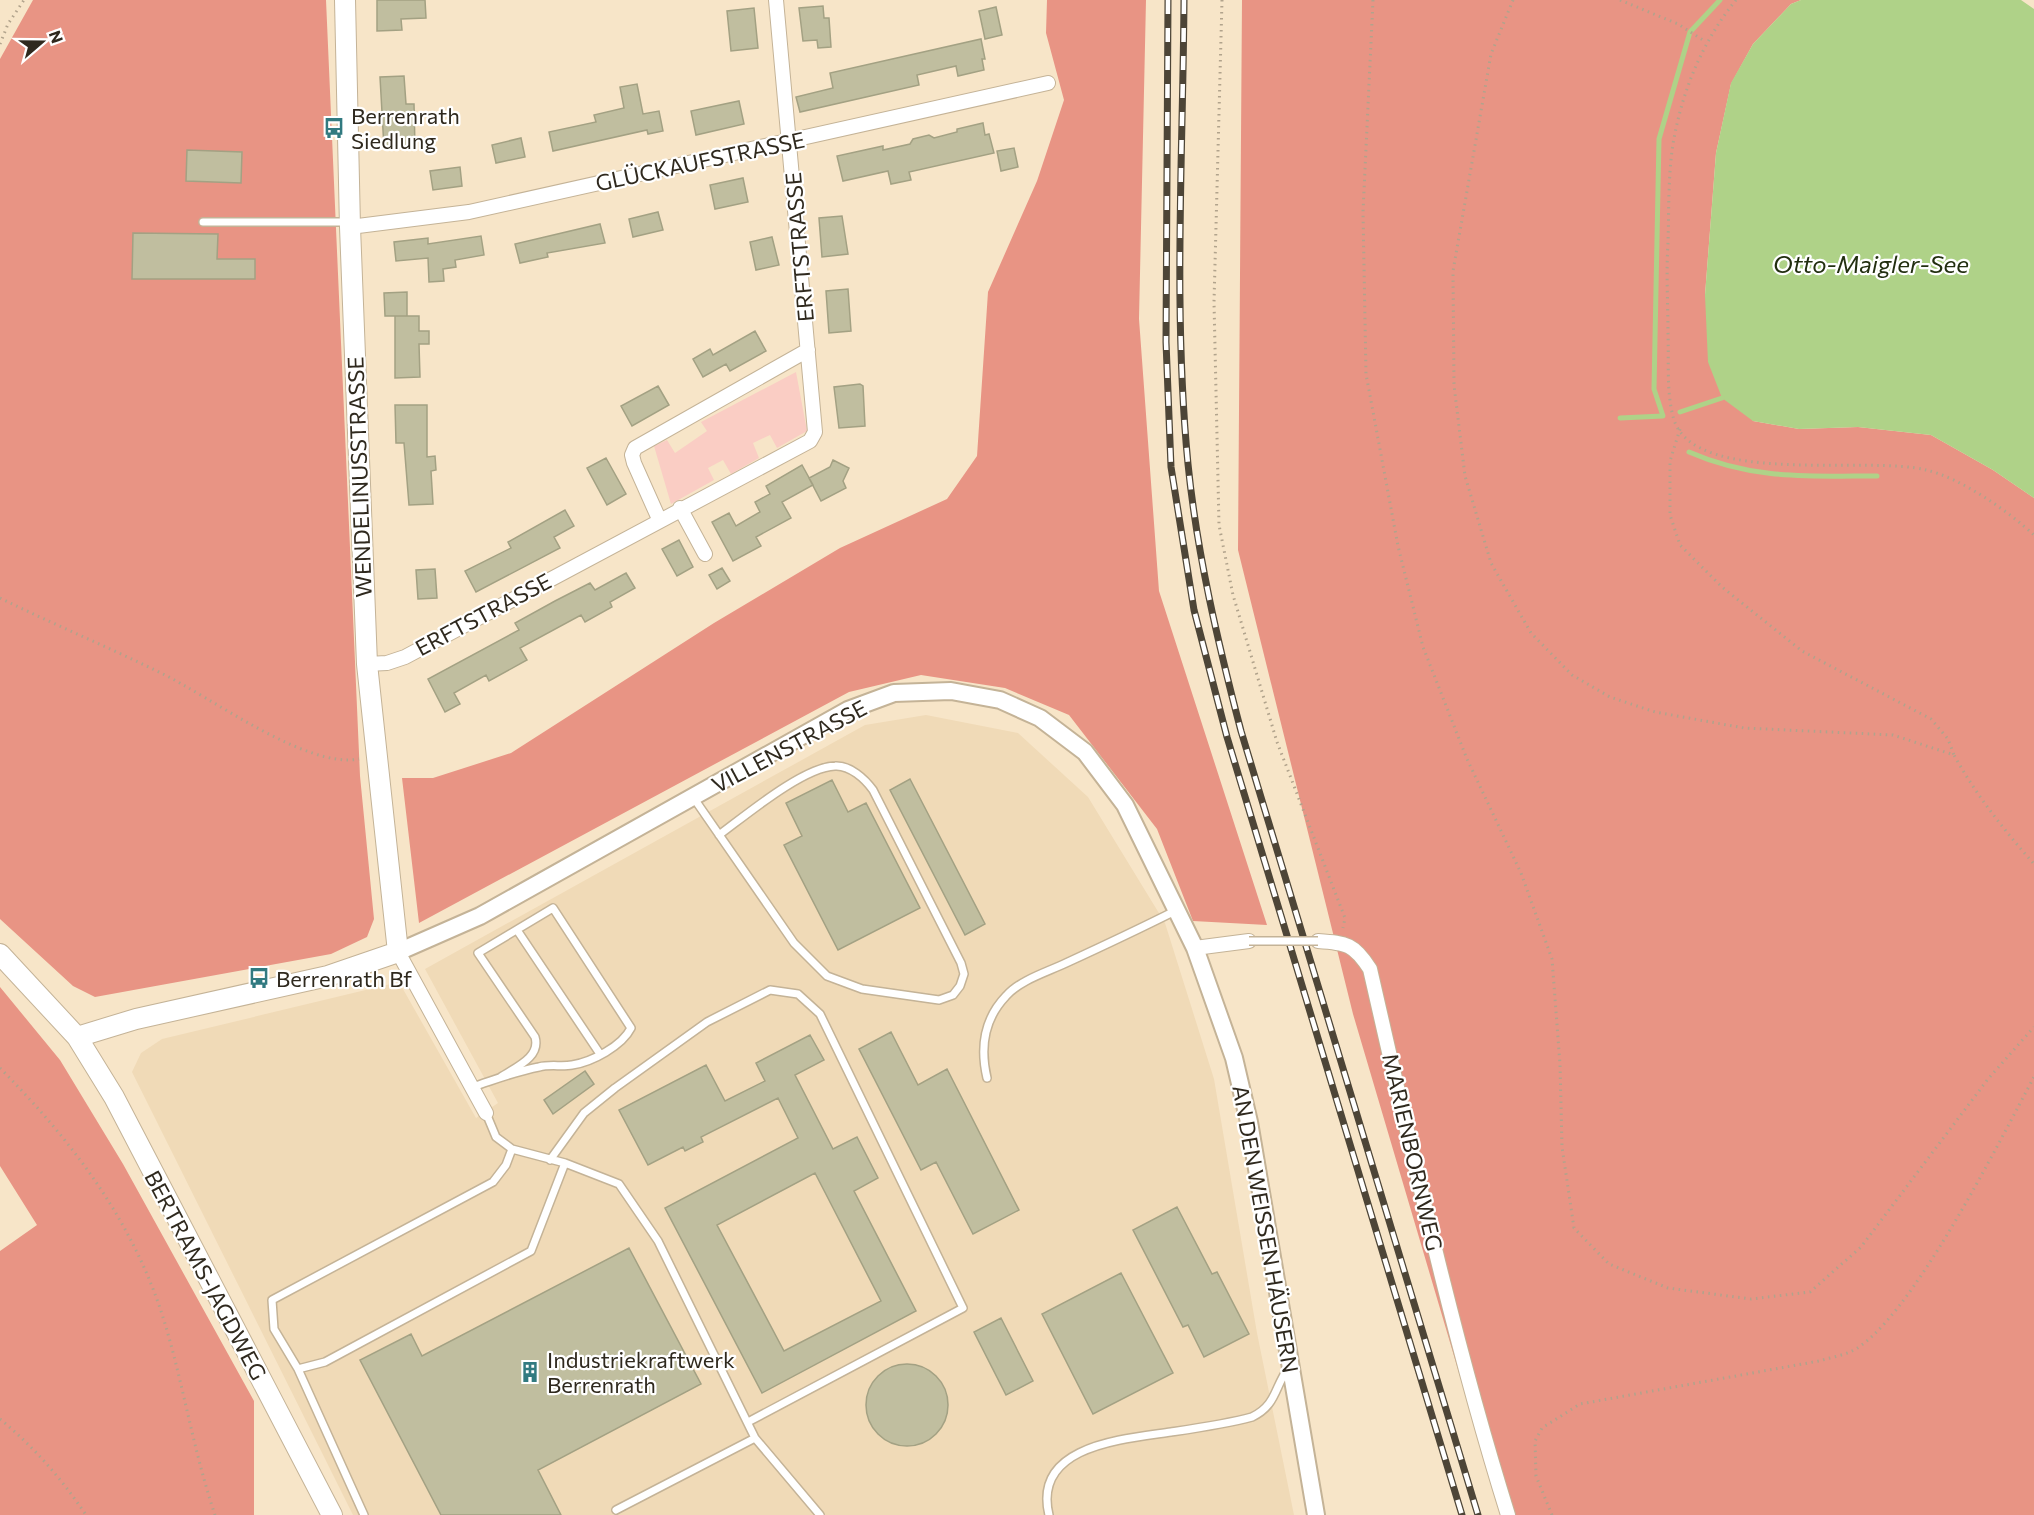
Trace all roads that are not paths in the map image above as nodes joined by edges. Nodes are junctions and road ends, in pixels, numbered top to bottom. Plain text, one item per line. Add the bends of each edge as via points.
1 (345, 0) edge
2 (776, 0) edge
3 (1048, 83) dead end
4 (790, 142) junction
5 (203, 222) dead end
6 (350, 225) junction
7 (808, 350) junction
8 (680, 508) junction
9 (659, 519) junction
10 (705, 554) dead end
11 (367, 664) junction
12 (693, 797) junction
13 (719, 835) junction
14 (1177, 910) junction
15 (517, 930) junction
16 (1250, 941) joint
17 (1318, 941) joint
18 (1195, 948) junction
19 (398, 952) junction
20 (0, 954) edge
21 (77, 1037) junction
22 (600, 1054) junction
23 (501, 1077) junction
24 (987, 1078) dead end
25 (472, 1087) junction
26 (486, 1113) joint
27 (512, 1149) junction
28 (550, 1160) junction
29 (565, 1163) junction
30 (1291, 1365) junction
31 (298, 1369) junction
32 (747, 1422) junction
33 (755, 1438) junction
34 (616, 1510) dead end
35 (332, 1515) edge
36 (364, 1515) edge
37 (820, 1515) edge
38 (1048, 1515) edge
39 (1316, 1515) edge
40 (1508, 1515) edge

1 - 6 main road, WENDELINUSSTRASSE
2 - 4 street, ERFTSTRASSE
3 - 4 street, GLÜCKAUFSTRASSE
4 - 6 street, GLÜCKAUFSTRASSE via 469,212
4 - 7 street, ERFTSTRASSE
5 - 6 lane
6 - 11 main road, WENDELINUSSTRASSE
7 - 8 street, ERFTSTRASSE via 815,432 810,441
7 - 9 street, ERFTSTRASSE via 635,448 634,463
8 - 9 street, ERFTSTRASSE
8 - 10 street
9 - 11 street, ERFTSTRASSE via 405,657
11 - 19 main road, WENDELINUSSTRASSE
12 - 13 lane
12 - 14 street, VILLENSTRASSE via 848,710 894,693 951,691 1000,700 1040,718 1085,752 1125,805
12 - 19 street, VILLENSTRASSE via 480,916
13 - 13 lane via 794,943 827,976 862,989 939,1000 953,995 960,986 964,975 961,963 873,790 845,767 823,768 806,776
14 - 18 street, VILLENSTRASSE
14 - 24 lane via 1007,994 995,1010 984,1039 982,1056
15 - 22 lane
15 - 22 lane via 553,908 629,1022 631,1029 627,1035
15 - 23 lane via 478,953 535,1036 537,1045 535,1052
16 - 17 lane, MARIENBORNWEG, bridge
16 - 18 street, MARIENBORNWEG
17 - 40 street, MARIENBORNWEG via 1358,950 1370,969 1429,1226
18 - 30 street, AN DEN WEISSEN HÄUSERN via 1234,1059 1249,1122
19 - 21 main road, VILLENSTRASSE via 318,979 136,1019
19 - 25 street
20 - 21 main road, BERTRAMS-JAGDWEG
21 - 35 main road, BERTRAMS-JAGDWEG via 114,1096
22 - 23 lane via 572,1065 541,1066
23 - 25 lane
25 - 26 street
26 - 27 lane via 496,1137
27 - 28 lane
27 - 31 lane via 493,1182 272,1300 274,1329
28 - 29 lane
28 - 32 lane via 584,1113 707,1022 770,990 798,994 820,1014 963,1308
29 - 31 lane via 531,1251 325,1362
29 - 32 lane via 619,1184 658,1241
30 - 38 lane via 1280,1379 1269,1406 1252,1417 1103,1443 1070,1458 1048,1484
30 - 39 street, AN DEN WEISSEN HÄUSERN
31 - 36 lane
32 - 33 lane
33 - 34 lane
33 - 37 lane

